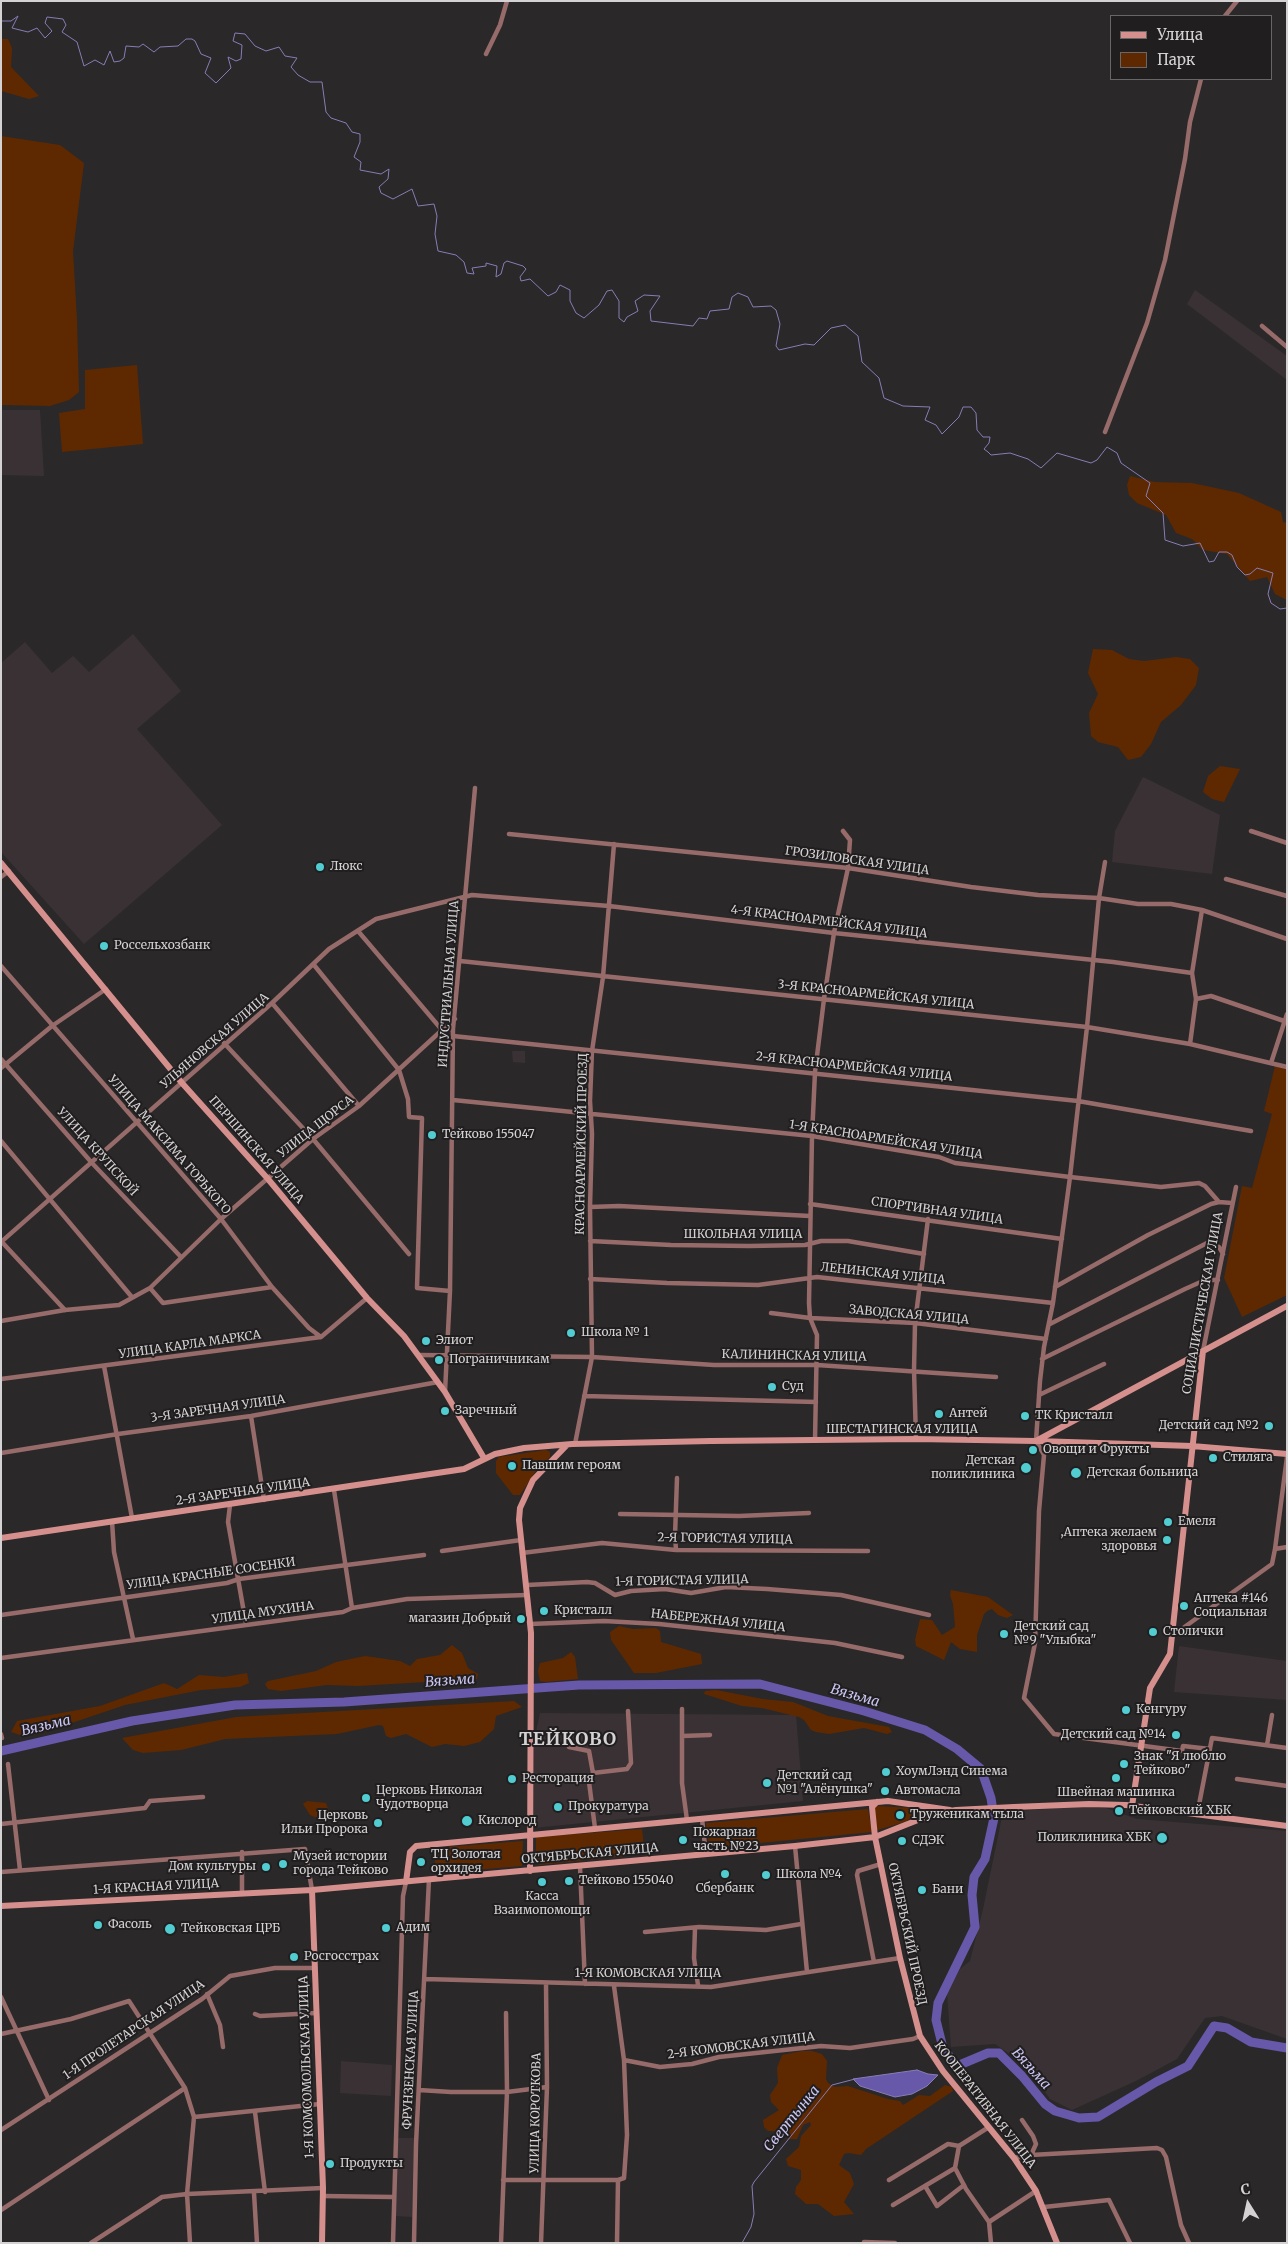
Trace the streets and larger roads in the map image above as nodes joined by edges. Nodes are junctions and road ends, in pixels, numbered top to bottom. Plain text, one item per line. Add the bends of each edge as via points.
1 (507, 1) edge
2 (1237, 1) edge
3 (1226, 15) edge
4 (486, 54) dead end
5 (1201, 80) edge
6 (1262, 326) dead end
7 (1287, 347) edge
8 (1105, 432) dead end
9 (475, 788) dead end
10 (843, 831) dead end
11 (1251, 831) dead end
12 (509, 834) dead end
13 (1287, 843) edge
14 (614, 844) junction
15 (1105, 862) dead end
16 (1, 863) edge
17 (848, 868) junction
18 (8, 871) junction
19 (1, 877) edge
20 (1226, 879) dead end
21 (464, 896) junction
22 (1287, 896) edge
23 (1098, 898) junction
24 (609, 906) junction
25 (1202, 910) junction
26 (358, 931) junction
27 (834, 933) junction
28 (1287, 939) edge
29 (460, 961) junction
30 (1093, 961) junction
31 (314, 965) junction
32 (1, 966) edge
33 (1192, 973) junction
34 (603, 977) junction
35 (106, 989) junction
36 (1196, 998) junction
37 (824, 999) junction
38 (272, 1004) junction
39 (1287, 1014) edge
40 (455, 1019) junction
41 (1286, 1022) edge
42 (52, 1026) junction
43 (1087, 1027) junction
44 (453, 1029) junction
45 (442, 1030) junction
46 (453, 1036) junction
47 (224, 1044) junction
48 (1190, 1044) junction
49 (592, 1051) junction
50 (1, 1059) edge
51 (1271, 1063) junction
52 (6, 1064) junction
53 (1287, 1066) edge
54 (1, 1068) edge
55 (399, 1070) junction
56 (815, 1072) junction
57 (182, 1083) junction
58 (453, 1100) junction
59 (1078, 1101) junction
60 (359, 1106) junction
61 (591, 1114) junction
62 (136, 1123) junction
63 (1251, 1131) dead end
64 (812, 1136) junction
65 (312, 1139) junction
66 (1, 1141) edge
67 (92, 1163) junction
68 (1070, 1178) junction
69 (268, 1179) junction
70 (1236, 1187) dead end
71 (49, 1199) junction
72 (1218, 1202) junction
73 (1232, 1203) junction
74 (810, 1204) junction
75 (590, 1207) junction
76 (810, 1216) junction
77 (221, 1219) junction
78 (928, 1219) junction
79 (1062, 1239) junction
80 (1, 1241) edge
81 (590, 1241) junction
82 (810, 1244) junction
83 (409, 1254) dead end
84 (924, 1254) junction
85 (1223, 1254) junction
86 (181, 1257) junction
87 (809, 1278) junction
88 (590, 1279) junction
89 (1218, 1280) junction
90 (272, 1287) junction
91 (150, 1288) junction
92 (919, 1288) junction
93 (1056, 1288) junction
94 (450, 1291) junction
95 (132, 1296) junction
96 (367, 1298) junction
97 (1054, 1303) junction
98 (1287, 1306) edge
99 (65, 1310) junction
100 (771, 1313) dead end
101 (810, 1318) junction
102 (1, 1321) edge
103 (916, 1323) junction
104 (1050, 1324) junction
105 (321, 1337) junction
106 (1046, 1339) junction
107 (1204, 1351) junction
108 (418, 1355) junction
109 (448, 1356) junction
110 (592, 1357) junction
111 (1042, 1359) junction
112 (1104, 1364) dead end
113 (817, 1365) junction
114 (104, 1366) junction
115 (914, 1370) junction
116 (996, 1377) dead end
117 (1, 1379) edge
118 (438, 1382) junction
119 (445, 1392) junction
120 (1039, 1395) junction
121 (584, 1396) junction
122 (816, 1402) junction
123 (251, 1416) junction
124 (118, 1434) junction
125 (815, 1440) junction
126 (916, 1440) junction
127 (1036, 1441) junction
128 (567, 1444) junction
129 (575, 1444) junction
130 (551, 1446) junction
131 (1192, 1446) junction
132 (1, 1453) edge
133 (1287, 1455) edge
134 (484, 1458) junction
135 (552, 1458) junction
136 (677, 1478) dead end
137 (334, 1490) junction
138 (264, 1500) junction
139 (230, 1505) junction
140 (809, 1513) dead end
141 (620, 1514) dead end
142 (677, 1515) junction
143 (132, 1518) junction
144 (112, 1521) junction
145 (1, 1538) edge
146 (521, 1540) junction
147 (1287, 1547) edge
148 (676, 1550) junction
149 (1275, 1550) junction
150 (868, 1551) dead end
151 (442, 1552) dead end
152 (522, 1553) junction
153 (424, 1555) dead end
154 (344, 1565) junction
155 (239, 1579) junction
156 (526, 1585) junction
157 (528, 1595) junction
158 (124, 1597) junction
159 (352, 1608) junction
160 (1, 1615) edge
161 (929, 1615) dead end
162 (246, 1624) junction
163 (530, 1624) junction
164 (1172, 1636) junction
165 (132, 1639) junction
166 (902, 1657) dead end
167 (1, 1658) edge
168 (682, 1710) dead end
169 (628, 1711) dead end
170 (1272, 1715) dead end
171 (710, 1735) dead end
172 (682, 1736) junction
173 (1267, 1745) junction
174 (569, 1747) dead end
175 (1141, 1747) junction
176 (1287, 1748) edge
177 (1210, 1749) junction
178 (8, 1764) dead end
179 (593, 1773) junction
180 (1237, 1779) dead end
181 (1287, 1786) edge
182 (203, 1796) dead end
183 (878, 1802) junction
184 (922, 1805) junction
185 (1132, 1806) junction
186 (956, 1810) junction
187 (1198, 1815) junction
188 (924, 1817) junction
189 (702, 1818) junction
190 (687, 1820) junction
191 (14, 1823) junction
192 (1, 1824) edge
193 (1287, 1826) edge
194 (595, 1828) junction
195 (529, 1834) junction
196 (875, 1837) junction
197 (795, 1846) junction
198 (242, 1852) junction
199 (706, 1854) junction
200 (880, 1864) junction
201 (580, 1866) junction
202 (20, 1870) junction
203 (530, 1871) junction
204 (1, 1872) edge
205 (429, 1879) junction
206 (406, 1882) junction
207 (312, 1890) junction
208 (242, 1894) junction
209 (1, 1906) edge
210 (801, 1924) junction
211 (695, 1928) junction
212 (645, 1932) dead end
213 (900, 1958) junction
214 (874, 1962) junction
215 (315, 1968) junction
216 (807, 1972) junction
217 (425, 1979) junction
218 (546, 1983) junction
219 (585, 1984) junction
220 (698, 1985) junction
221 (614, 1986) junction
222 (207, 1994) junction
223 (1, 1997) edge
224 (316, 2013) junction
225 (506, 2013) dead end
226 (255, 2014) dead end
227 (16, 2031) junction
228 (151, 2033) junction
229 (1, 2034) edge
230 (920, 2036) junction
231 (224, 2047) dead end
232 (624, 2060) junction
233 (185, 2088) junction
234 (547, 2088) junction
235 (419, 2090) junction
236 (507, 2092) junction
237 (49, 2100) junction
238 (320, 2104) junction
239 (255, 2112) junction
240 (194, 2117) junction
241 (1022, 2120) dead end
242 (990, 2127) junction
243 (1, 2130) edge
244 (959, 2146) junction
245 (1031, 2155) junction
246 (1014, 2158) junction
247 (955, 2168) junction
248 (545, 2179) junction
249 (503, 2180) junction
250 (618, 2180) junction
251 (889, 2180) dead end
252 (964, 2185) junction
253 (925, 2186) junction
254 (323, 2188) junction
255 (1036, 2191) junction
256 (265, 2192) junction
257 (254, 2193) junction
258 (187, 2194) junction
259 (323, 2196) junction
260 (393, 2197) junction
261 (893, 2205) dead end
262 (1044, 2207) junction
263 (1, 2210) edge
264 (989, 2222) junction
265 (864, 2242) edge
266 (91, 2243) edge
267 (190, 2243) edge
268 (257, 2243) edge
269 (322, 2243) edge
270 (393, 2243) edge
271 (414, 2243) edge
272 (501, 2243) edge
273 (541, 2243) edge
274 (617, 2243) edge
275 (895, 2243) edge
276 (991, 2243) edge
277 (1057, 2243) edge
278 (1130, 2243) edge
279 (1189, 2243) edge

1 - 4 street
2 - 3 street
5 - 8 street via 1164,260 1147,324
6 - 7 street
9 - 21 street, ИНДУСТРИАЛЬНАЯ УЛИЦА
10 - 17 street via 850,840
11 - 13 street
12 - 14 street, ГРОЗИЛОВСКАЯ УЛИЦА
14 - 17 street, ГРОЗИЛОВСКАЯ УЛИЦА
14 - 24 street, КРАСНОАРМЕЙСКИЙ ПРОЕЗД
15 - 23 street
16 - 18 street, ПЕРШИНСКАЯ УЛИЦА
17 - 23 street, ГРОЗИЛОВСКАЯ УЛИЦА via 971,887
17 - 27 street
18 - 19 street
18 - 35 street, ПЕРШИНСКАЯ УЛИЦА
20 - 22 street
21 - 24 street, 4-Я КРАСНОАРМЕЙСКАЯ УЛИЦА
21 - 26 street, УЛЬЯНОВСКАЯ УЛИЦА via 376,920
21 - 29 street, ИНДУСТРИАЛЬНАЯ УЛИЦА
23 - 25 street, ГРОЗИЛОВСКАЯ УЛИЦА
23 - 30 street
24 - 27 street, 4-Я КРАСНОАРМЕЙСКАЯ УЛИЦА
24 - 34 street, КРАСНОАРМЕЙСКИЙ ПРОЕЗД
25 - 28 street, ГРОЗИЛОВСКАЯ УЛИЦА
25 - 33 street
26 - 31 street, УЛЬЯНОВСКАЯ УЛИЦА via 329,950
26 - 45 street
27 - 30 street, 4-Я КРАСНОАРМЕЙСКАЯ УЛИЦА
27 - 37 street
29 - 34 street, 3-Я КРАСНОАРМЕЙСКАЯ УЛИЦА
29 - 40 street, ИНДУСТРИАЛЬНАЯ УЛИЦА
30 - 33 street, 4-Я КРАСНОАРМЕЙСКАЯ УЛИЦА
30 - 43 street
31 - 38 street, УЛЬЯНОВСКАЯ УЛИЦА
31 - 55 street
32 - 42 street, УЛИЦА МАКСИМА ГОРЬКОГО
33 - 36 street
34 - 37 street, 3-Я КРАСНОАРМЕЙСКАЯ УЛИЦА
34 - 49 street, КРАСНОАРМЕЙСКИЙ ПРОЕЗД
35 - 42 street
35 - 57 street, ПЕРШИНСКАЯ УЛИЦА
36 - 41 street via 1211,996
36 - 48 street
37 - 43 street, 3-Я КРАСНОАРМЕЙСКАЯ УЛИЦА
37 - 56 street
38 - 47 street, УЛЬЯНОВСКАЯ УЛИЦА
38 - 60 street
39 - 41 street
40 - 44 street, ИНДУСТРИАЛЬНАЯ УЛИЦА
40 - 45 street, УЛИЦА ЩОРСА
41 - 51 street
42 - 52 street
42 - 62 street, УЛИЦА МАКСИМА ГОРЬКОГО
43 - 48 street, 3-Я КРАСНОАРМЕЙСКАЯ УЛИЦА
43 - 59 street
44 - 45 street
44 - 46 street, ИНДУСТРИАЛЬНАЯ УЛИЦА
45 - 55 street, УЛИЦА ЩОРСА
46 - 49 street, 2-Я КРАСНОАРМЕЙСКАЯ УЛИЦА
46 - 58 street, ИНДУСТРИАЛЬНАЯ УЛИЦА
47 - 57 street, УЛЬЯНОВСКАЯ УЛИЦА
47 - 65 street
48 - 51 street, 3-Я КРАСНОАРМЕЙСКАЯ УЛИЦА
49 - 56 street, 2-Я КРАСНОАРМЕЙСКАЯ УЛИЦА
49 - 61 street, КРАСНОАРМЕЙСКИЙ ПРОЕЗД
50 - 52 street, УЛИЦА КРУПСКОЙ
51 - 53 street, 3-Я КРАСНОАРМЕЙСКАЯ УЛИЦА
52 - 54 street
52 - 67 street, УЛИЦА КРУПСКОЙ
55 - 60 street, УЛИЦА ЩОРСА
55 - 94 street via 408,1099 409,1117 422,1118 417,1288
56 - 59 street, 2-Я КРАСНОАРМЕЙСКАЯ УЛИЦА
56 - 64 street
57 - 62 street, УЛЬЯНОВСКАЯ УЛИЦА
57 - 69 street, ПЕРШИНСКАЯ УЛИЦА
58 - 61 street, 1-Я КРАСНОАРМЕЙСКАЯ УЛИЦА
58 - 94 street, ИНДУСТРИАЛЬНАЯ УЛИЦА
59 - 63 street, 2-Я КРАСНОАРМЕЙСКАЯ УЛИЦА
59 - 68 street
60 - 65 street, УЛИЦА ЩОРСА
61 - 64 street, 1-Я КРАСНОАРМЕЙСКАЯ УЛИЦА
61 - 75 street, КРАСНОАРМЕЙСКИЙ ПРОЕЗД
62 - 67 street, УЛЬЯНОВСКАЯ УЛИЦА
62 - 77 street, УЛИЦА МАКСИМА ГОРЬКОГО
64 - 68 street, 1-Я КРАСНОАРМЕЙСКАЯ УЛИЦА via 939,1157 955,1163
64 - 74 street
65 - 69 street, УЛИЦА ЩОРСА
65 - 83 street
66 - 71 street
67 - 71 street, УЛЬЯНОВСКАЯ УЛИЦА
67 - 86 street, УЛИЦА КРУПСКОЙ
68 - 72 street, 1-Я КРАСНОАРМЕЙСКАЯ УЛИЦА via 1161,1186 1199,1183
68 - 79 street
69 - 77 street, УЛИЦА ЩОРСА
69 - 96 street, ПЕРШИНСКАЯ УЛИЦА
70 - 73 street, СОЦИАЛИСТИЧЕСКАЯ УЛИЦА
71 - 80 street, УЛЬЯНОВСКАЯ УЛИЦА
71 - 95 street
72 - 73 street
72 - 93 street via 1148,1235
73 - 85 street, СОЦИАЛИСТИЧЕСКАЯ УЛИЦА
74 - 76 street
74 - 78 street, СПОРТИВНАЯ УЛИЦА
75 - 76 street
75 - 81 street, КРАСНОАРМЕЙСКИЙ ПРОЕЗД
76 - 82 street
77 - 86 street, УЛИЦА ЩОРСА
77 - 90 street, УЛИЦА МАКСИМА ГОРЬКОГО
78 - 79 street, СПОРТИВНАЯ УЛИЦА
78 - 84 street
79 - 93 street
80 - 99 street
81 - 82 street, ШКОЛЬНАЯ УЛИЦА via 670,1245
81 - 88 street, КРАСНОАРМЕЙСКИЙ ПРОЕЗД
82 - 84 street, ШКОЛЬНАЯ УЛИЦА via 848,1241
82 - 87 street
84 - 92 street
85 - 89 street, СОЦИАЛИСТИЧЕСКАЯ УЛИЦА
85 - 104 street via 1214,1243 1207,1243
86 - 91 street, УЛИЦА ЩОРСА
87 - 88 street, ЛЕНИНСКАЯ УЛИЦА via 758,1285
87 - 92 street, ЛЕНИНСКАЯ УЛИЦА
87 - 101 street
88 - 110 street, КРАСНОАРМЕЙСКИЙ ПРОЕЗД
89 - 107 street, СОЦИАЛИСТИЧЕСКАЯ УЛИЦА
89 - 111 street via 1205,1280
90 - 91 street via 164,1303
90 - 105 street, УЛИЦА МАКСИМА ГОРЬКОГО
91 - 95 street
92 - 97 street, ЛЕНИНСКАЯ УЛИЦА
92 - 103 street
93 - 97 street
94 - 109 street, ИНДУСТРИАЛЬНАЯ УЛИЦА
95 - 99 street via 119,1304
96 - 105 street
96 - 108 street, ПЕРШИНСКАЯ УЛИЦА
97 - 104 street
98 - 107 street, ШЕСТАГИНСКАЯ УЛИЦА
99 - 102 street
100 - 101 street, ЗАВОДСКАЯ УЛИЦА
101 - 103 street, ЗАВОДСКАЯ УЛИЦА
101 - 113 street via 817,1336
103 - 106 street, ЗАВОДСКАЯ УЛИЦА
103 - 115 street
104 - 106 street
105 - 114 street, УЛИЦА КАРЛА МАРКСА
106 - 111 street
107 - 127 street, ШЕСТАГИНСКАЯ УЛИЦА
107 - 131 street, СОЦИАЛИСТИЧЕСКАЯ УЛИЦА
108 - 109 street, КАЛИНИНСКАЯ УЛИЦА
108 - 118 street, ПЕРШИНСКАЯ УЛИЦА
109 - 110 street, КАЛИНИНСКАЯ УЛИЦА
109 - 119 street, ИНДУСТРИАЛЬНАЯ УЛИЦА
110 - 113 street, КАЛИНИНСКАЯ УЛИЦА via 714,1365
110 - 121 street, КРАСНОАРМЕЙСКИЙ ПРОЕЗД
111 - 120 street
112 - 120 street
113 - 115 street, КАЛИНИНСКАЯ УЛИЦА
113 - 122 street
114 - 117 street, УЛИЦА КАРЛА МАРКСА
114 - 124 street
115 - 116 street, КАЛИНИНСКАЯ УЛИЦА
115 - 126 street
118 - 119 street, ПЕРШИНСКАЯ УЛИЦА
118 - 123 street, 3-Я ЗАРЕЧНАЯ УЛИЦА
119 - 134 street, ПЕРШИНСКАЯ УЛИЦА
120 - 127 street
121 - 122 street
121 - 129 street, КРАСНОАРМЕЙСКИЙ ПРОЕЗД
122 - 125 street
123 - 124 street, 3-Я ЗАРЕЧНАЯ УЛИЦА
123 - 138 street
124 - 132 street, 3-Я ЗАРЕЧНАЯ УЛИЦА
124 - 143 street
125 - 126 street, ШЕСТАГИНСКАЯ УЛИЦА
125 - 129 street, ШЕСТАГИНСКАЯ УЛИЦА
126 - 127 street, ШЕСТАГИНСКАЯ УЛИЦА
127 - 131 street
127 - 175 street via 1044,1455 1035,1642 1024,1698 1054,1734
128 - 129 street, ШЕСТАГИНСКАЯ УЛИЦА
128 - 130 street, ШЕСТАГИНСКАЯ УЛИЦА
128 - 135 street
130 - 134 street, ШЕСТАГИНСКАЯ УЛИЦА
130 - 135 street
131 - 133 street
131 - 164 street, СОЦИАЛИСТИЧЕСКАЯ УЛИЦА
133 - 149 street
134 - 137 street, 2-Я ЗАРЕЧНАЯ УЛИЦА via 464,1469
135 - 146 street via 524,1496 519,1520
136 - 142 street
137 - 138 street, 2-Я ЗАРЕЧНАЯ УЛИЦА
137 - 154 street
138 - 139 street, 2-Я ЗАРЕЧНАЯ УЛИЦА
139 - 143 street, 2-Я ЗАРЕЧНАЯ УЛИЦА
139 - 155 street via 228,1522
140 - 142 street
141 - 142 street
142 - 148 street
143 - 144 street, 2-Я ЗАРЕЧНАЯ УЛИЦА
144 - 145 street, 2-Я ЗАРЕЧНАЯ УЛИЦА
144 - 158 street via 114,1552
146 - 151 street
146 - 152 street
147 - 149 street
148 - 150 street, 2-Я ГОРИСТАЯ УЛИЦА
148 - 152 street, 2-Я ГОРИСТАЯ УЛИЦА via 602,1543
149 - 164 street via 1272,1564
152 - 156 street
153 - 154 street, УЛИЦА КРАСНЫЕ СОСЕНКИ
154 - 155 street, УЛИЦА КРАСНЫЕ СОСЕНКИ
154 - 159 street
155 - 158 street, УЛИЦА КРАСНЫЕ СОСЕНКИ
155 - 162 street
156 - 157 street
156 - 161 street, 1-Я ГОРИСТАЯ УЛИЦА via 587,1582 615,1595 665,1589 691,1593 726,1587 767,1589 842,1595
157 - 159 street, УЛИЦА МУХИНА via 407,1599
157 - 163 street
158 - 160 street, УЛИЦА КРАСНЫЕ СОСЕНКИ
158 - 165 street
159 - 162 street, УЛИЦА МУХИНА via 343,1612
162 - 165 street, УЛИЦА МУХИНА via 149,1640
163 - 166 street, НАБЕРЕЖНАЯ УЛИЦА via 604,1621 659,1624 835,1643
163 - 195 street
164 - 175 street, СОЦИАЛИСТИЧЕСКАЯ УЛИЦА via 1170,1654 1150,1688
165 - 167 street, УЛИЦА МУХИНА
168 - 172 street
169 - 179 street via 631,1763 627,1769
170 - 173 street
171 - 172 street
172 - 190 street via 682,1783
173 - 176 street
173 - 177 street via 1212,1738
174 - 179 street via 589,1751
175 - 177 street via 1182,1751 1183,1746
175 - 185 street, СОЦИАЛИСТИЧЕСКАЯ УЛИЦА
177 - 187 street
178 - 191 street
179 - 194 street via 589,1782
180 - 181 street
182 - 191 street via 150,1801 144,1808
183 - 184 street, ОКТЯБРЬСКАЯ УЛИЦА
183 - 189 street, ОКТЯБРЬСКАЯ УЛИЦА
183 - 196 street, ОКТЯБРЬСКИЙ ПРОЕЗД via 872,1808
184 - 186 street, ОКТЯБРЬСКАЯ УЛИЦА
184 - 188 street
185 - 186 street, ОКТЯБРЬСКАЯ УЛИЦА via 1089,1804
185 - 187 street, ОКТЯБРЬСКАЯ УЛИЦА
186 - 188 street, ОКТЯБРЬСКАЯ УЛИЦА
187 - 193 street, ОКТЯБРЬСКАЯ УЛИЦА
188 - 196 street, ОКТЯБРЬСКАЯ УЛИЦА
189 - 190 street, ОКТЯБРЬСКАЯ УЛИЦА
189 - 199 street
190 - 194 street, ОКТЯБРЬСКАЯ УЛИЦА
191 - 192 street
191 - 202 street
194 - 195 street, ОКТЯБРЬСКАЯ УЛИЦА
195 - 203 street
195 - 206 street, ОКТЯБРЬСКАЯ УЛИЦА via 413,1848
196 - 197 street, ОКТЯБРЬСКАЯ УЛИЦА
196 - 200 street, ОКТЯБРЬСКИЙ ПРОЕЗД
197 - 199 street, ОКТЯБРЬСКАЯ УЛИЦА
197 - 210 street
198 - 202 street
198 - 207 street via 305,1849
198 - 208 street
199 - 201 street, ОКТЯБРЬСКАЯ УЛИЦА
200 - 213 street, ОКТЯБРЬСКИЙ ПРОЕЗД
200 - 214 street via 858,1871 857,1876
201 - 203 street, ОКТЯБРЬСКАЯ УЛИЦА
201 - 219 street
202 - 204 street
203 - 205 street, ОКТЯБРЬСКАЯ УЛИЦА
205 - 206 street, ОКТЯБРЬСКАЯ УЛИЦА
205 - 217 street, ФРУНЗЕНСКАЯ УЛИЦА
206 - 207 street, ОКТЯБРЬСКАЯ УЛИЦА
206 - 260 street, ФРУНЗЕНСКАЯ УЛИЦА
207 - 208 street, 1-Я КРАСНАЯ УЛИЦА
207 - 215 street, 1-Я КОМСОМОЛЬСКАЯ УЛИЦА
208 - 209 street, 1-Я КРАСНАЯ УЛИЦА
210 - 211 street via 766,1930
210 - 216 street
211 - 212 street
211 - 220 street via 694,1958
213 - 214 street, 1-Я КОМОВСКАЯ УЛИЦА
213 - 230 street, ОКТЯБРЬСКИЙ ПРОЕЗД
214 - 216 street, 1-Я КОМОВСКАЯ УЛИЦА
215 - 222 street, 1-Я ПРОЛЕТАРСКАЯ УЛИЦА via 242,1972 223,1980
215 - 224 street, 1-Я КОМСОМОЛЬСКАЯ УЛИЦА
216 - 220 street, 1-Я КОМОВСКАЯ УЛИЦА via 711,1987
217 - 218 street, 1-Я КОМОВСКАЯ УЛИЦА
217 - 235 street, ФРУНЗЕНСКАЯ УЛИЦА
218 - 219 street, 1-Я КОМОВСКАЯ УЛИЦА
218 - 234 street, УЛИЦА КОРОТКОВА
219 - 221 street, 1-Я КОМОВСКАЯ УЛИЦА
220 - 221 street, 1-Я КОМОВСКАЯ УЛИЦА
221 - 232 street
222 - 228 street, 1-Я ПРОЛЕТАРСКАЯ УЛИЦА
222 - 231 street via 220,2025
223 - 227 street
224 - 226 street
224 - 238 street, 1-Я КОМСОМОЛЬСКАЯ УЛИЦА
225 - 236 street
227 - 228 street via 71,2019 129,2001
227 - 229 street
227 - 237 street
228 - 233 street
228 - 237 street, 1-Я ПРОЛЕТАРСКАЯ УЛИЦА
230 - 232 street, 2-Я КОМОВСКАЯ УЛИЦА via 850,2048 821,2046 660,2067
230 - 242 street, КООПЕРАТИВНАЯ УЛИЦА via 943,2071
232 - 250 street via 624,2178
233 - 240 street
233 - 263 street
234 - 236 street
234 - 248 street, УЛИЦА КОРОТКОВА
235 - 236 street
235 - 271 street, ФРУНЗЕНСКАЯ УЛИЦА
236 - 249 street
237 - 243 street, 1-Я ПРОЛЕТАРСКАЯ УЛИЦА
238 - 239 street
238 - 254 street, 1-Я КОМСОМОЛЬСКАЯ УЛИЦА
239 - 240 street
239 - 256 street
240 - 258 street
241 - 245 street via 1036,2144
242 - 244 street
242 - 246 street, КООПЕРАТИВНАЯ УЛИЦА
244 - 247 street
244 - 251 street via 948,2144
245 - 246 street
245 - 279 street via 1162,2150 1181,2225
246 - 255 street, КООПЕРАТИВНАЯ УЛИЦА
247 - 252 street
247 - 253 street
248 - 249 street
248 - 250 street
248 - 273 street, УЛИЦА КОРОТКОВА
249 - 272 street
250 - 274 street
252 - 253 street via 937,2206
252 - 264 street
253 - 261 street
254 - 256 street
254 - 259 street, 1-Я КОМСОМОЛЬСКАЯ УЛИЦА
255 - 262 street, КООПЕРАТИВНАЯ УЛИЦА
255 - 264 street
256 - 257 street
257 - 258 street
257 - 268 street
258 - 266 street via 162,2198
258 - 267 street
259 - 260 street
259 - 269 street, 1-Я КОМСОМОЛЬСКАЯ УЛИЦА
260 - 270 street, ФРУНЗЕНСКАЯ УЛИЦА
262 - 277 street, КООПЕРАТИВНАЯ УЛИЦА
262 - 278 street via 1109,2200
264 - 276 street
265 - 275 street

